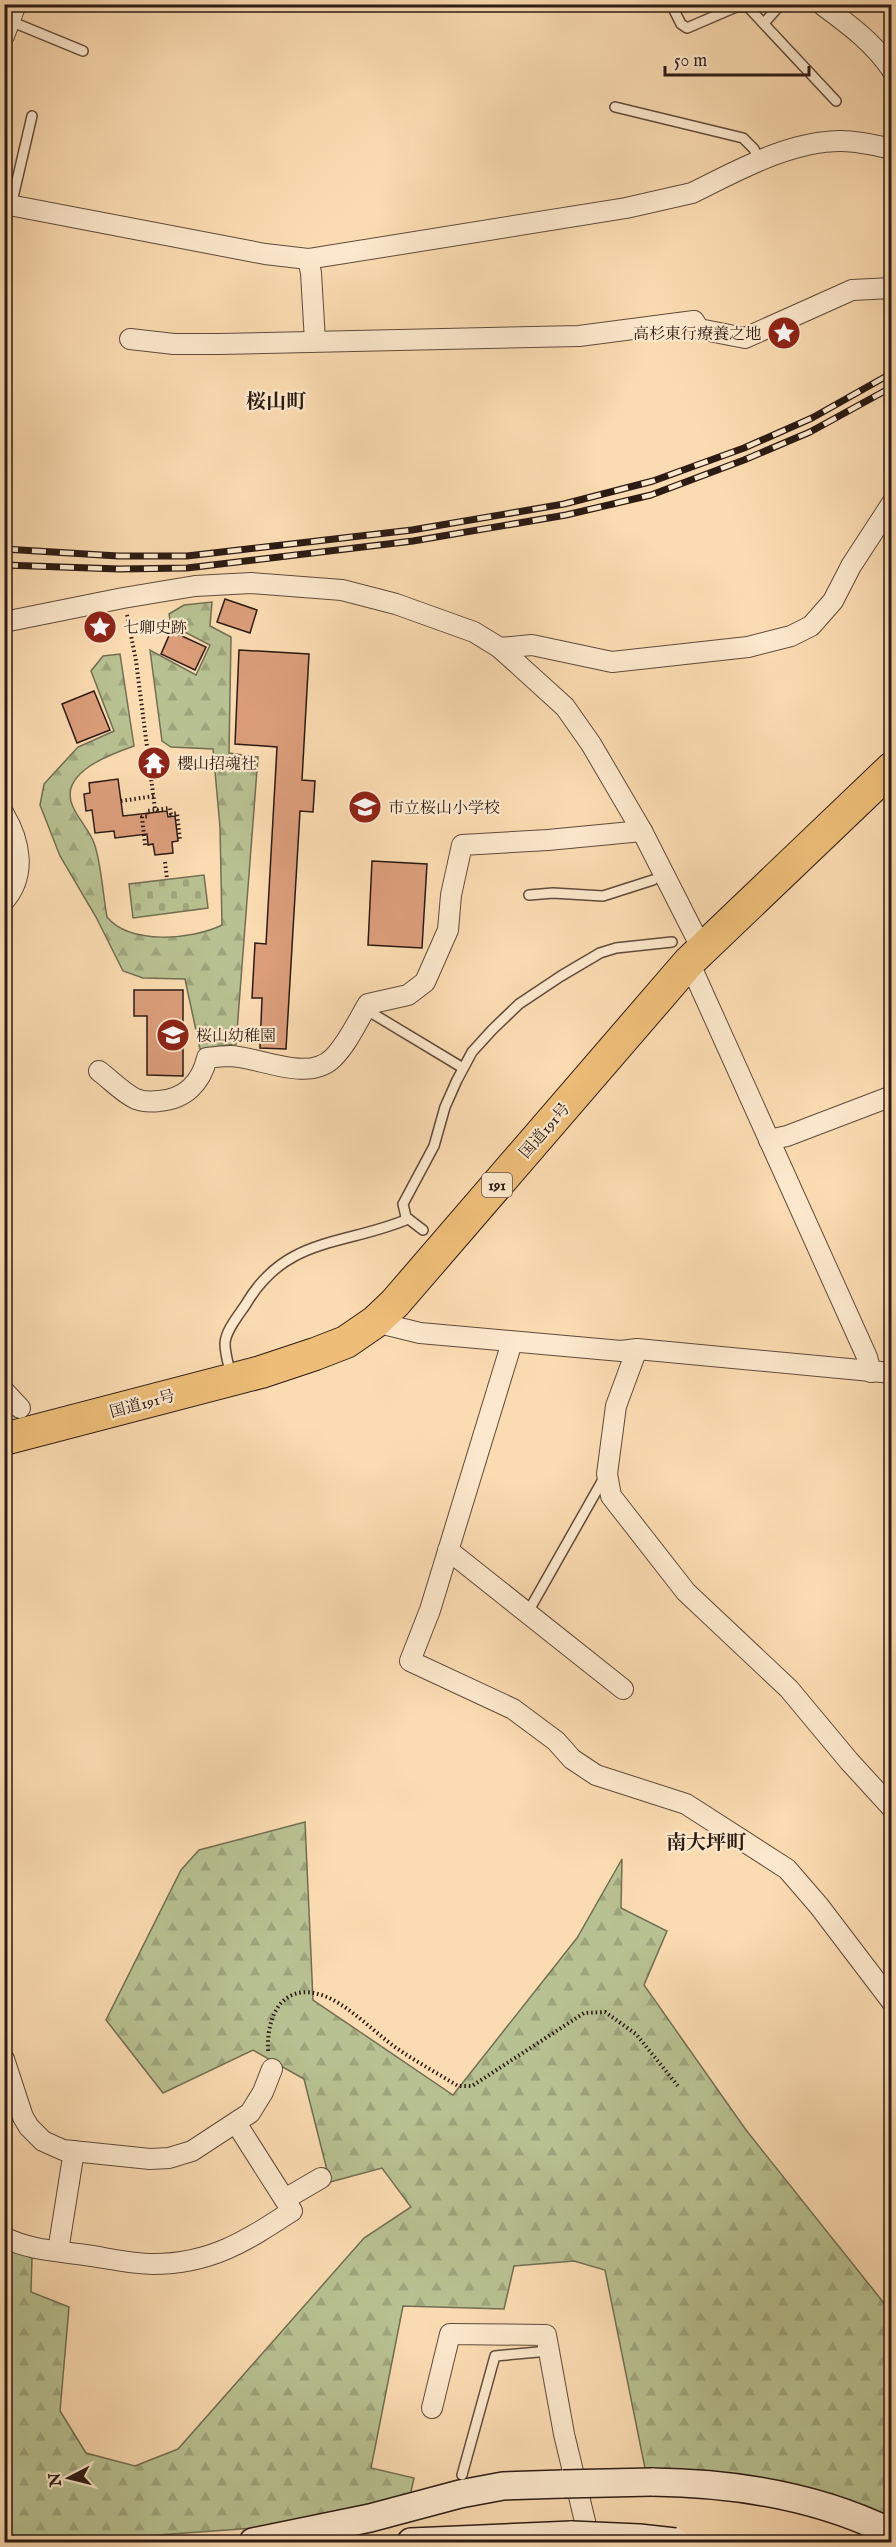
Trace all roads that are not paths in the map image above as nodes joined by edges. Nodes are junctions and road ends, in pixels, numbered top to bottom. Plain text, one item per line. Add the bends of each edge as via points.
1 (671, 4) edge
2 (781, 4) edge
3 (821, 4) edge
4 (10, 21) edge
5 (765, 22) junction
6 (83, 51) dead end
7 (891, 70) edge
8 (836, 101) dead end
9 (615, 108) dead end
10 (32, 116) dead end
11 (891, 148) edge
12 (760, 162) junction
13 (8, 205) edge
14 (308, 260) junction
15 (891, 288) edge
16 (130, 339) dead end
17 (315, 341) junction
18 (891, 503) edge
19 (4, 622) edge
20 (500, 648) junction
21 (891, 768) edge
22 (4, 814) edge
23 (642, 831) junction
24 (653, 880) dead end
25 (529, 895) dead end
26 (4, 900) edge
27 (688, 951) junction
28 (365, 1009) junction
29 (463, 1068) junction
30 (99, 1071) dead end
31 (891, 1096) edge
32 (769, 1140) junction
33 (408, 1219) junction
34 (423, 1230) dead end
35 (375, 1322) junction
36 (512, 1342) junction
37 (637, 1349) junction
38 (871, 1371) junction
39 (891, 1373) edge
40 (231, 1380) junction
41 (4, 1391) edge
42 (20, 1408) dead end
43 (4, 1439) edge
44 (607, 1474) junction
45 (448, 1550) junction
46 (528, 1612) junction
47 (623, 1689) dead end
48 (891, 1808) edge
49 (891, 2002) edge
50 (4, 2059) edge
51 (272, 2069) road end
52 (236, 2123) junction
53 (74, 2151) junction
54 (321, 2178) dead end
55 (285, 2199) junction
56 (4, 2237) edge
57 (58, 2252) junction
58 (549, 2351) junction
59 (432, 2408) dead end
60 (462, 2475) dead end
61 (891, 2533) edge
62 (581, 2539) edge
63 (253, 2542) edge
64 (411, 2542) edge
65 (675, 2542) edge

1 - 5 lane via 687,28 736,7 748,7
2 - 5 lane
3 - 7 street via 856,30
4 - 6 lane
5 - 8 lane
9 - 12 lane via 743,138
10 - 13 lane
11 - 12 street via 827,141
12 - 14 street via 692,193 626,208
13 - 14 street
14 - 17 street
15 - 17 street via 852,290 745,338 699,329 694,321 579,336
16 - 17 street via 174,344
18 - 20 street via 833,601 811,626 791,636 748,647 612,662 532,645
19 - 20 street via 195,586 252,583 342,590 396,604 474,632
20 - 23 street via 565,707
21 - 27 highway, 国道191号 / 191
22 - 26 street via 15,836 19,861 14,884
23 - 27 street
23 - 28 street via 462,844 448,930 425,982 408,995 368,1004
24 - 25 lane via 603,896
27 - 29 lane via 616,948 586,960 519,1004 472,1052
27 - 32 street
27 - 35 highway, 国道191号 / 191 via 395,1303
28 - 29 lane
28 - 30 street via 332,1059 314,1068 231,1056 207,1058 197,1082 180,1097 150,1102 134,1098
29 - 33 lane via 445,1107 434,1146 403,1204
31 - 32 street
32 - 38 street
33 - 34 lane
33 - 40 lane via 300,1252 270,1273 228,1333 225,1344
35 - 36 street via 420,1333
35 - 40 highway, 国道191号 / 191 via 346,1342
36 - 37 street
36 - 45 street
37 - 38 street
37 - 44 street via 616,1406
38 - 39 street
40 - 43 highway, 国道191号 / 191
41 - 42 street
44 - 46 lane
44 - 48 street via 611,1496 686,1592 789,1689
45 - 46 street
45 - 49 street via 410,1661 513,1709 556,1741 572,1760 596,1775 687,1804 787,1869
46 - 47 street
50 - 53 street via 29,2127 51,2145
51 - 52 street via 258,2102
52 - 53 street via 192,2151 169,2158
52 - 55 street
53 - 57 street
54 - 55 street
55 - 57 street via 292,2211 246,2241 185,2262 151,2264
56 - 57 street
58 - 59 street via 546,2335 450,2334
58 - 60 lane via 495,2356
58 - 62 street
61 - 63 main road, bridge via 866,2520 795,2498 726,2486 652,2482 503,2486
62 - 64 main road
62 - 65 main road, bridge

